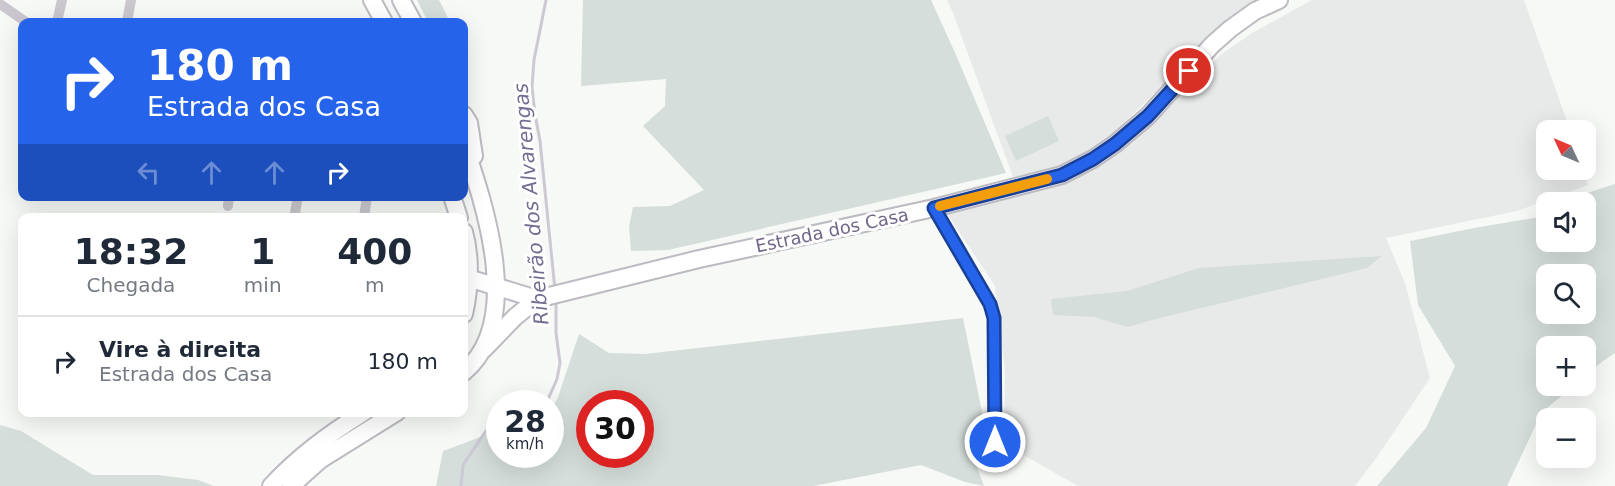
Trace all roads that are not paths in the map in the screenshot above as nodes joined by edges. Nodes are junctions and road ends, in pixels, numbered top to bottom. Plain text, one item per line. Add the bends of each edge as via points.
1 (62, 0) edge
2 (131, 0) edge
3 (372, 0) edge
4 (401, 0) edge
5 (1279, 0) edge
6 (0, 4) edge
7 (20, 18) edge
8 (58, 18) edge
9 (128, 18) edge
10 (382, 18) edge
11 (410, 18) edge
12 (468, 120) edge
13 (468, 157) edge
14 (476, 184) junction
15 (934, 208) junction
16 (468, 255) edge
17 (496, 267) junction
18 (468, 278) joint
19 (496, 288) junction
20 (520, 295) junction
21 (542, 298) junction
22 (483, 350) junction
23 (468, 367) edge
24 (356, 417) edge
25 (389, 417) edge
26 (995, 442) dead end
27 (271, 486) edge
28 (291, 486) edge

1 - 8 street
2 - 9 street
3 - 10 main road
4 - 11 main road
5 - 15 main road, Estrada dos Casa via 1230,29 1148,116 1093,159 1062,175
6 - 7 street
12 - 14 main road
13 - 14 main road
14 - 17 main road
15 - 21 main road, Estrada dos Casa
15 - 26 street via 990,304 994,318
16 - 18 main road
17 - 19 main road
17 - 20 main road
18 - 19 main road
19 - 20 main road
19 - 22 main road via 491,327
20 - 21 main road
21 - 22 main road via 514,317
22 - 23 main road
24 - 27 main road via 305,453
25 - 28 main road via 320,460

